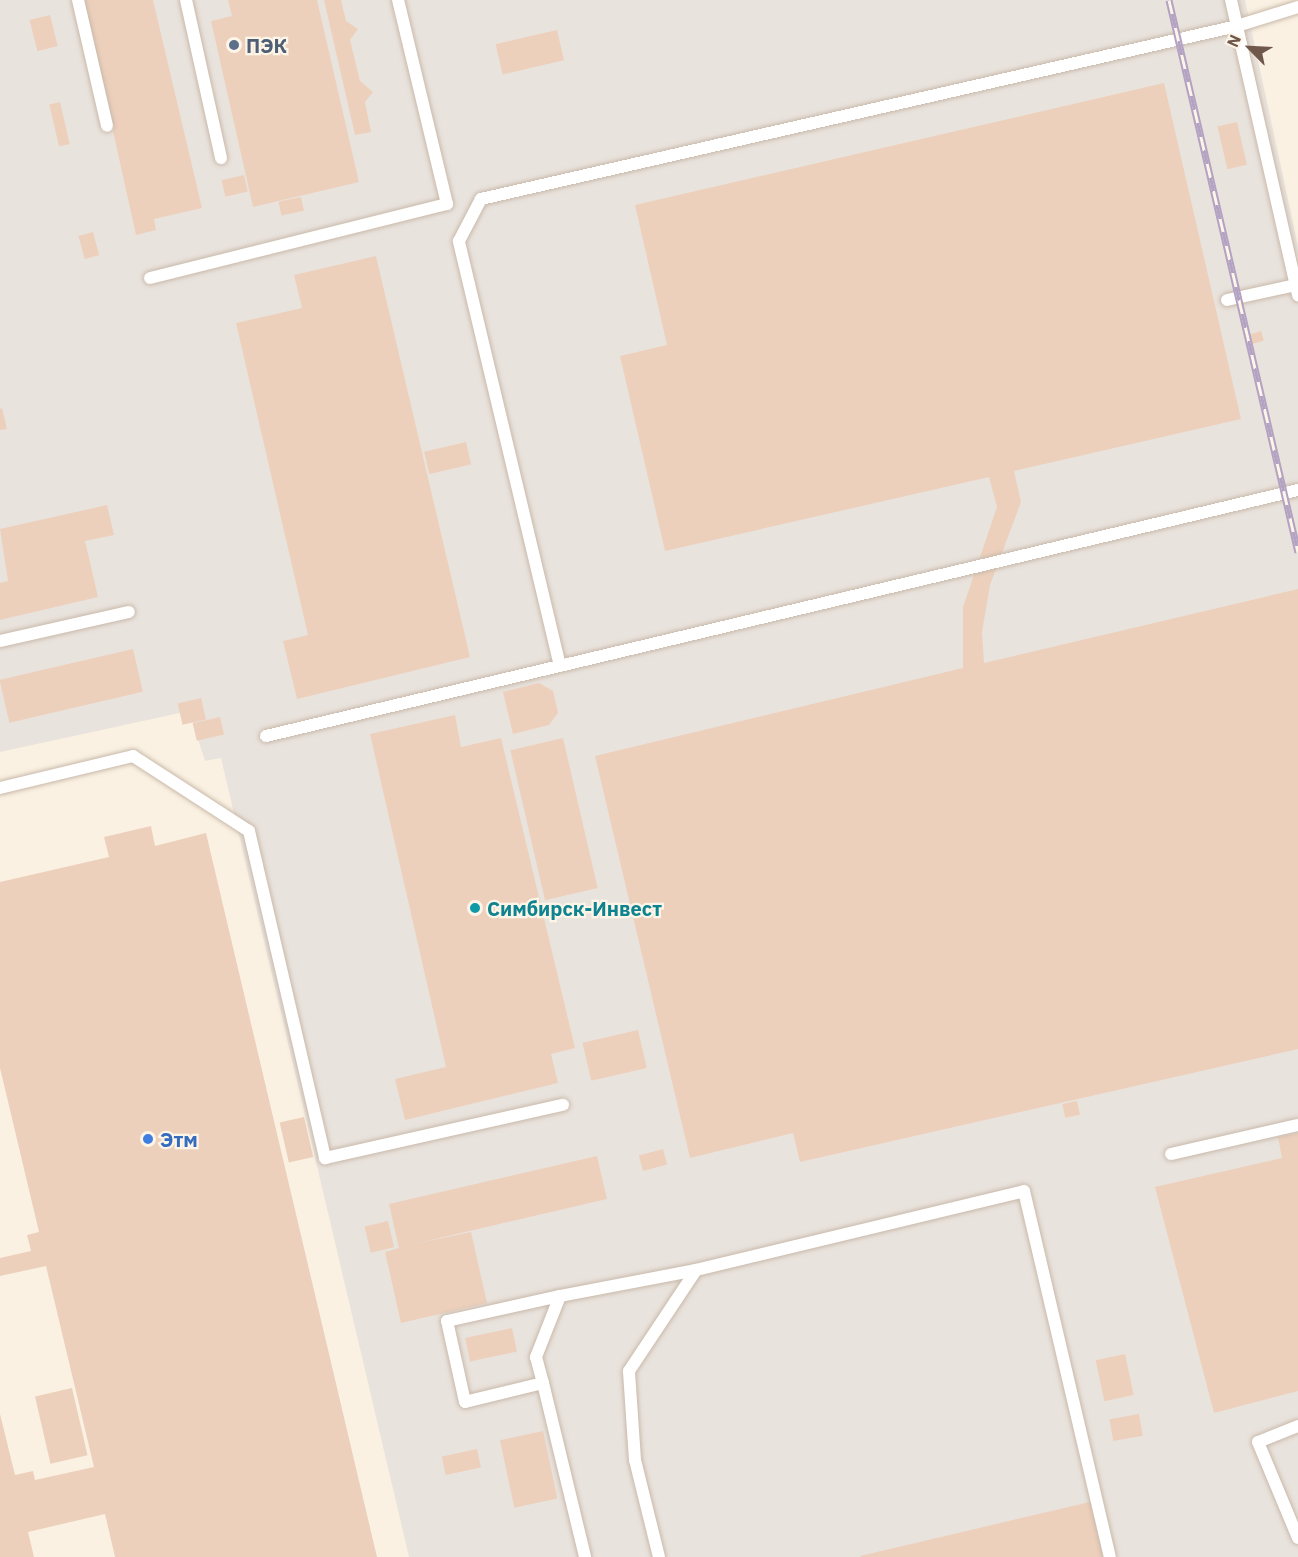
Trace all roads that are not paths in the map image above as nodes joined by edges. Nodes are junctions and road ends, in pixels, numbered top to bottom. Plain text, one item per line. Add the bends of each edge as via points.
1 (78, 0) edge
2 (186, 0) edge
3 (398, 0) edge
4 (1231, 0) edge
5 (1298, 7) edge
6 (1237, 26) junction
7 (107, 126) dead end
8 (221, 158) dead end
9 (150, 279) dead end
10 (1297, 290) edge
11 (1227, 300) dead end
12 (1298, 490) edge
13 (129, 612) dead end
14 (0, 641) edge
15 (560, 666) junction
16 (266, 736) dead end
17 (0, 788) edge
18 (563, 1105) dead end
19 (1298, 1125) edge
20 (1171, 1154) dead end
21 (696, 1270) junction
22 (560, 1296) junction
23 (543, 1383) junction
24 (1298, 1426) edge
25 (1298, 1538) edge
26 (585, 1557) edge
27 (659, 1557) edge
28 (1110, 1557) edge

1 - 7 lane
2 - 8 lane
3 - 9 lane via 447,204
4 - 6 lane
5 - 6 lane
6 - 10 lane
6 - 15 lane via 481,199 459,241
10 - 11 lane
12 - 15 lane
13 - 14 lane
15 - 16 lane
17 - 18 lane via 133,756 249,831 326,1158
19 - 20 lane
21 - 22 lane
21 - 27 lane via 629,1371 635,1460
21 - 28 lane via 1024,1191
22 - 23 lane via 536,1357
22 - 23 lane via 447,1321 465,1402
23 - 26 lane
24 - 25 lane via 1258,1442

